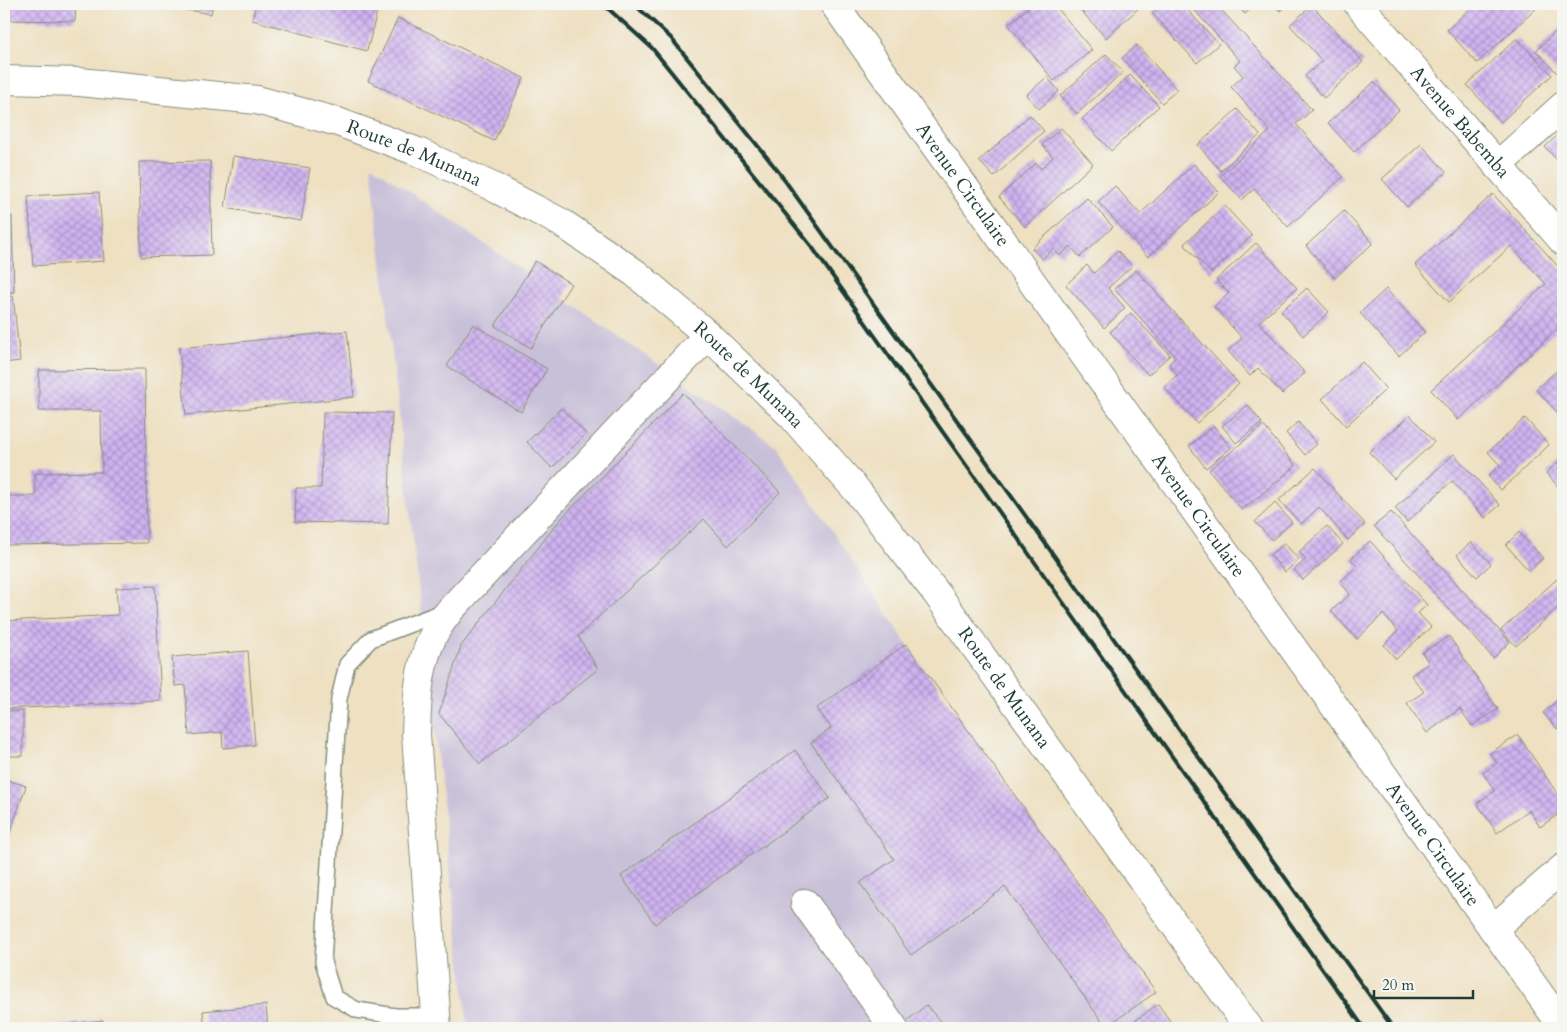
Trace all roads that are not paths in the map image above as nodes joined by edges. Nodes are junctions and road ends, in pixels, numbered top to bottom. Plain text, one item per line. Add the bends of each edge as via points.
1 (834, 4) edge
2 (1358, 4) edge
3 (4, 80) edge
4 (1563, 106) edge
5 (1497, 166) junction
6 (1563, 241) edge
7 (708, 334) junction
8 (451, 609) junction
9 (1563, 868) edge
10 (805, 903) dead end
11 (1493, 929) junction
12 (436, 1022) edge
13 (1563, 1027) edge
14 (894, 1028) edge
15 (1249, 1028) edge

1 - 11 street, Avenue Circulaire
2 - 5 street, Avenue Babemba
3 - 7 street, Route de Munana via 80,82 257,100 338,122 418,152 562,223 635,273
4 - 5 street
5 - 6 street, Avenue Babemba
7 - 8 street
7 - 15 street, Route de Munana via 791,415 858,492 925,578
8 - 12 street via 432,636 421,665 417,692 416,734
8 - 12 lane via 371,640 348,664 339,699 322,962 334,997 357,1010
9 - 11 street
10 - 14 street
11 - 13 street, Avenue Circulaire

